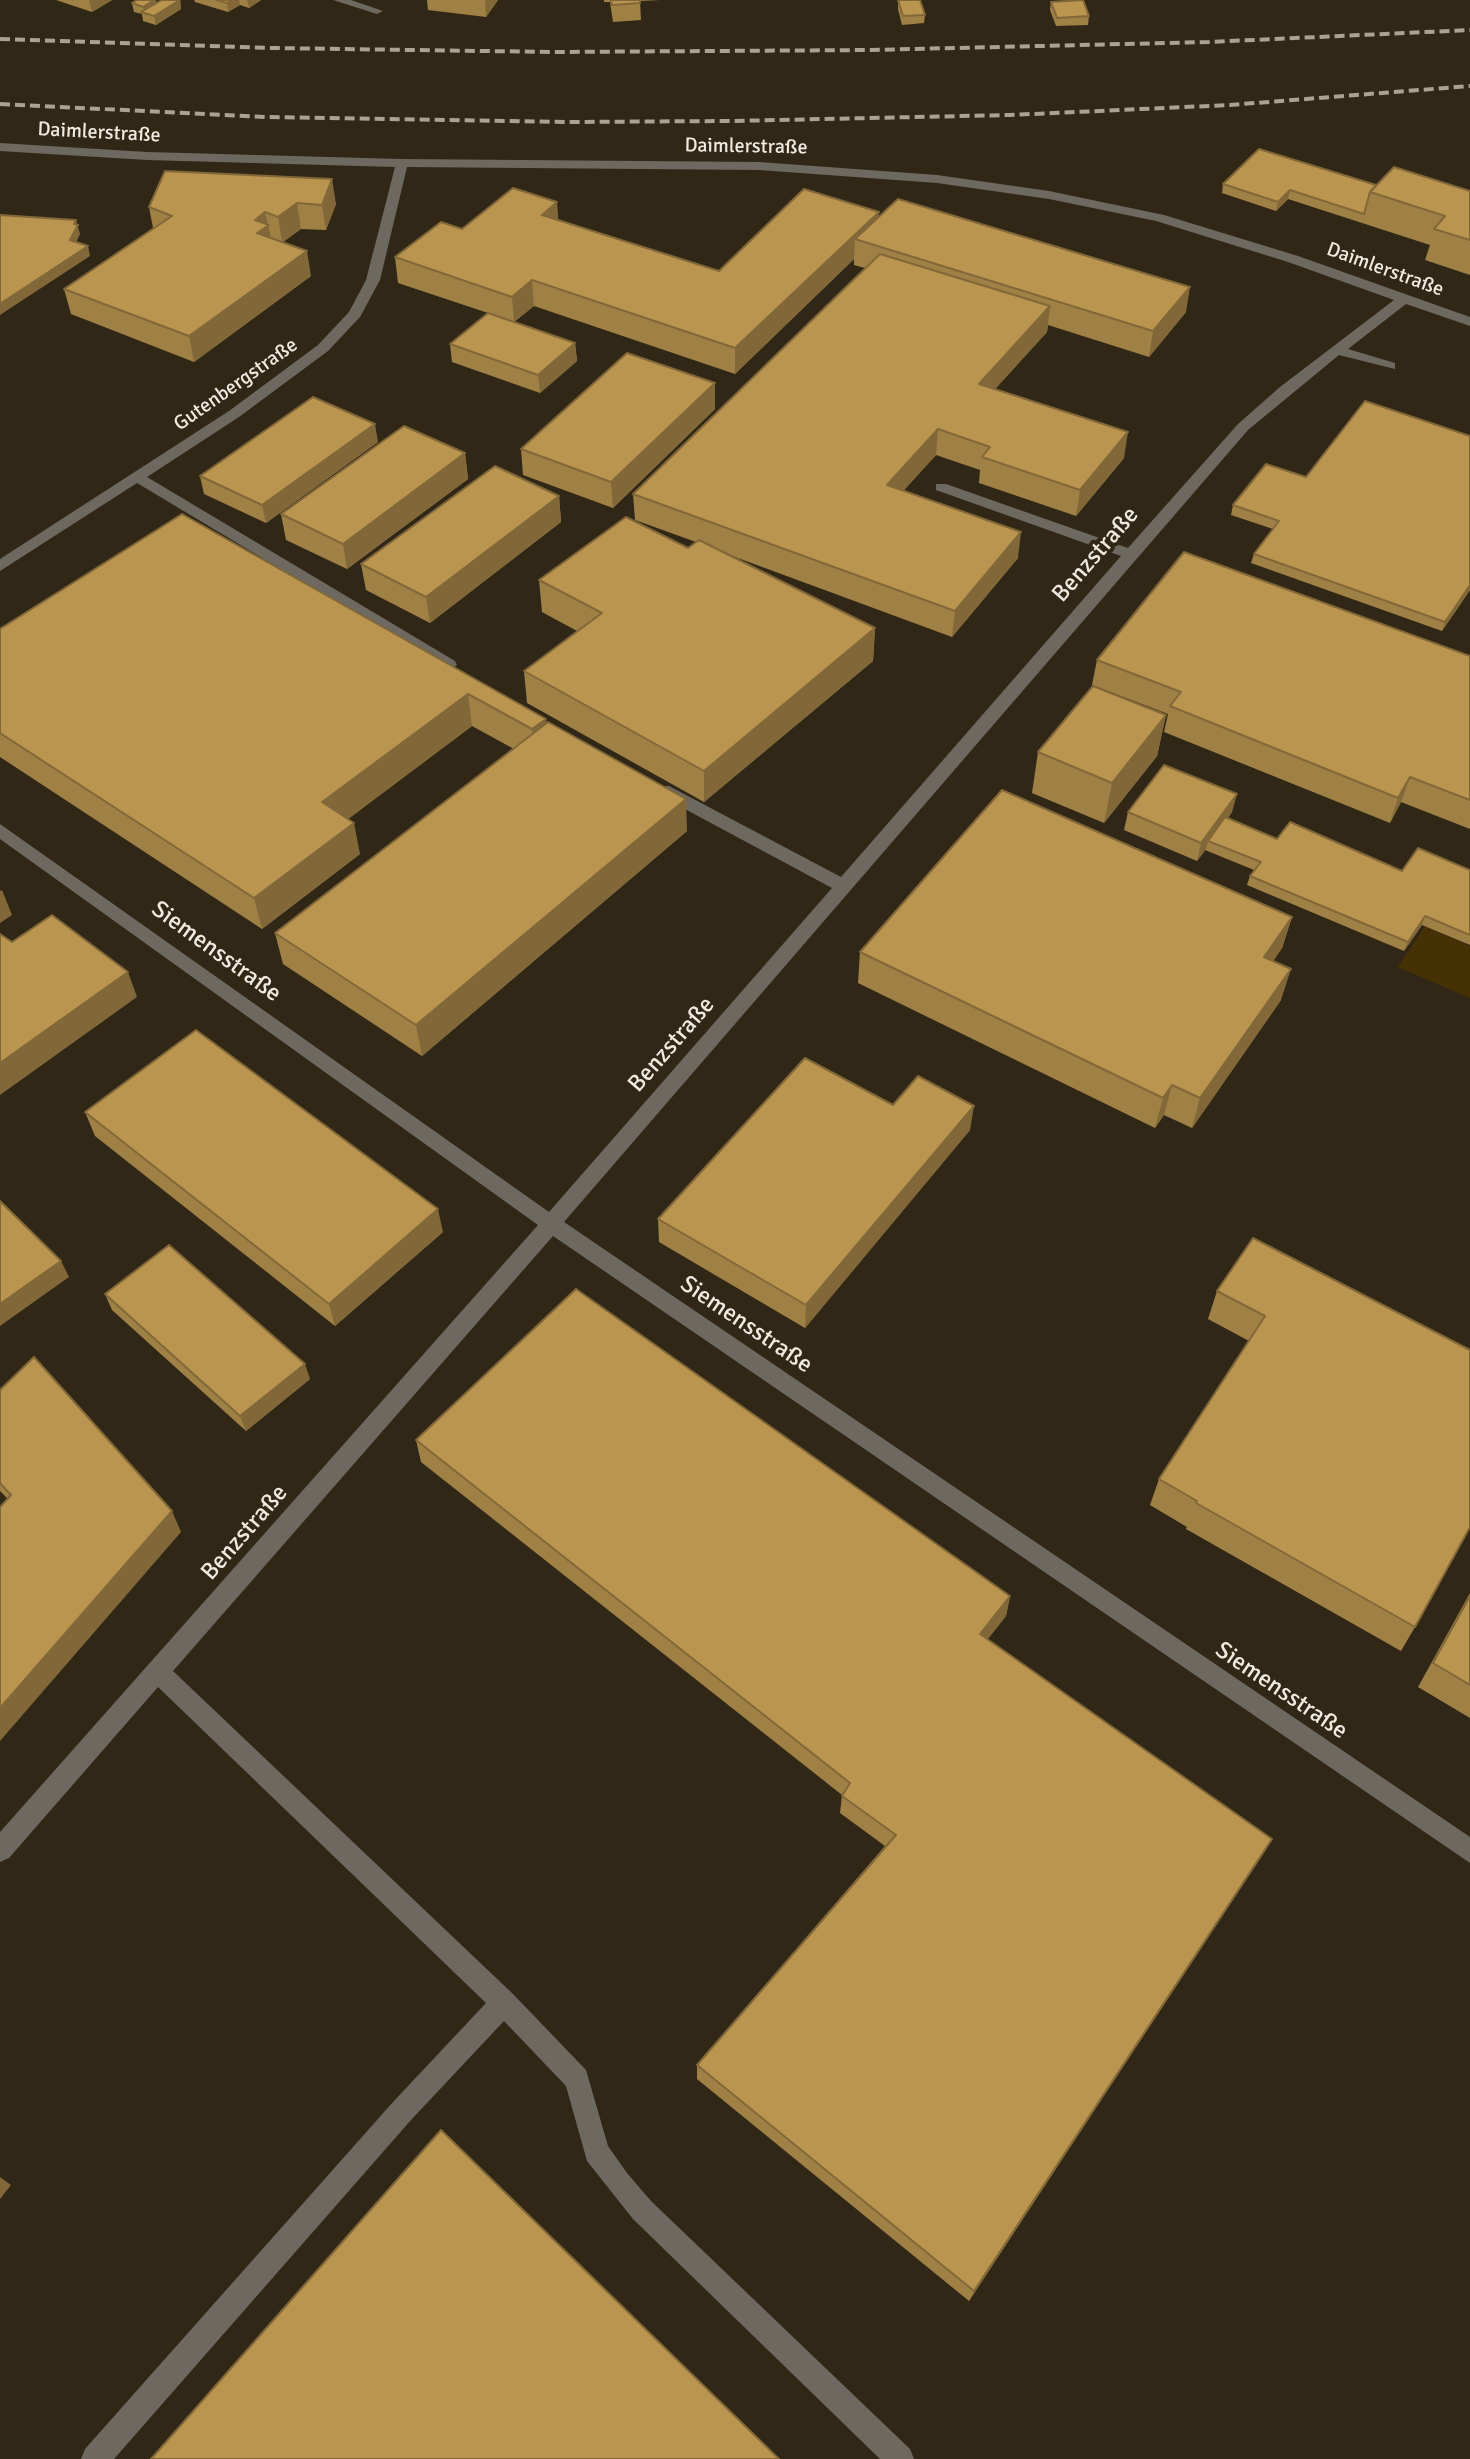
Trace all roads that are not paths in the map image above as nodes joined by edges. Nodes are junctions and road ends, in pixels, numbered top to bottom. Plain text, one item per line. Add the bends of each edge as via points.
1 (339, 0) edge
2 (377, 11) dead end
3 (0, 147) edge
4 (402, 163) junction
5 (1405, 298) junction
6 (1470, 322) edge
7 (1337, 350) junction
8 (1390, 366) dead end
9 (137, 477) junction
10 (941, 487) dead end
11 (1131, 554) junction
12 (0, 566) edge
13 (463, 674) edge
14 (645, 780) edge
15 (0, 830) edge
16 (843, 886) junction
17 (551, 1224) junction
18 (157, 1671) junction
19 (0, 1850) edge
20 (1470, 1851) edge
21 (504, 2003) junction
22 (95, 2459) edge
23 (900, 2459) edge

1 - 2 street
3 - 4 street, Daimlerstraße
4 - 5 street, Daimlerstraße via 812,168 992,186 1159,218
4 - 9 street, Gutenbergstraße via 373,280 355,314 288,376
5 - 6 street, Daimlerstraße
5 - 7 street, Benzstraße
7 - 8 street
7 - 11 street, Benzstraße via 1243,427
9 - 12 street, Gutenbergstraße
9 - 13 street
10 - 11 street
11 - 16 street, Benzstraße
14 - 16 street
15 - 17 street, Siemensstraße
16 - 17 street, Benzstraße
17 - 18 street, Benzstraße
17 - 20 street, Siemensstraße
18 - 19 street, Benzstraße
18 - 21 street
21 - 22 street
21 - 23 street via 577,2079 596,2152 642,2210

